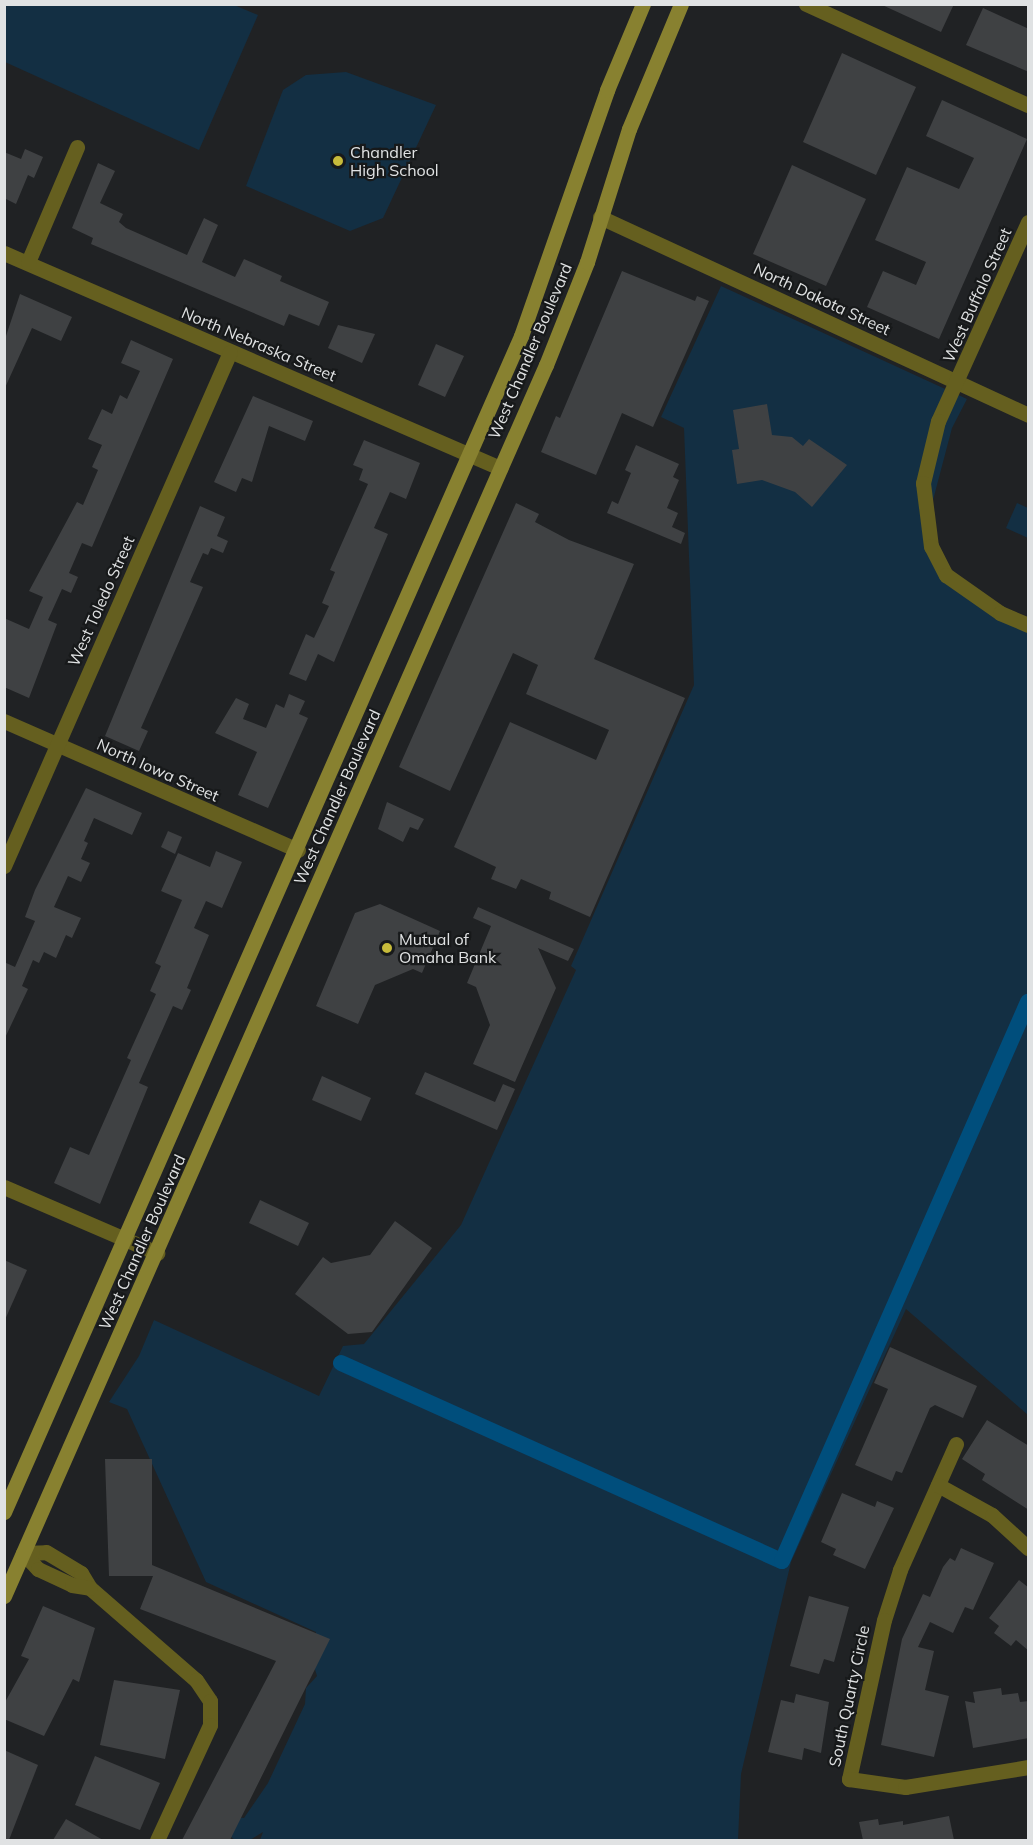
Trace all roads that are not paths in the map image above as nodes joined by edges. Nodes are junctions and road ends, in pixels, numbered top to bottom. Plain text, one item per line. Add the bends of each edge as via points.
1 (643, 4) edge
2 (681, 4) edge
3 (806, 4) edge
4 (1029, 105) edge
5 (78, 147) dead end
6 (600, 217) junction
7 (1029, 222) edge
8 (6, 258) edge
9 (28, 262) junction
10 (231, 352) junction
11 (958, 381) junction
12 (1029, 415) edge
13 (468, 454) junction
14 (500, 468) junction
15 (1029, 625) edge
16 (4, 722) edge
17 (57, 745) junction
18 (298, 850) junction
19 (4, 866) edge
20 (4, 1188) edge
21 (126, 1240) junction
22 (157, 1253) junction
23 (956, 1444) dead end
24 (938, 1485) junction
25 (4, 1512) edge
26 (1029, 1548) edge
27 (23, 1553) junction
28 (4, 1596) edge
29 (1029, 1767) edge
30 (157, 1840) edge

1 - 13 main road, West Chandler Boulevard via 608,90 532,311
2 - 6 main road, West Chandler Boulevard via 636,109
3 - 4 street
5 - 9 street
6 - 11 street, North Dakota Street
6 - 14 main road, West Chandler Boulevard via 569,308
7 - 11 street, West Buffalo Street
8 - 9 street, North Nebraska Street
9 - 10 street, North Nebraska Street
10 - 13 street, North Nebraska Street
10 - 17 street, West Toledo Street
11 - 12 street, North Dakota Street
11 - 15 street, West Buffalo Street via 938,421 923,483 931,546 946,574 960,586
13 - 14 street, North Nebraska Street
13 - 18 main road, West Chandler Boulevard
14 - 22 main road, West Chandler Boulevard
16 - 17 street, North Iowa Street
17 - 18 street, North Iowa Street
17 - 19 street, West Toledo Street
18 - 21 main road, West Chandler Boulevard
20 - 21 street
21 - 22 street
21 - 25 main road, West Chandler Boulevard
22 - 27 main road, West Chandler Boulevard
23 - 24 street, South Quarty Circle
24 - 26 street via 992,1515
24 - 29 street, South Quarty Circle via 900,1570 884,1620 849,1779 905,1787
27 - 28 main road, West Chandler Boulevard
27 - 30 street via 46,1552 81,1573 90,1588 196,1680 210,1701 210,1725

